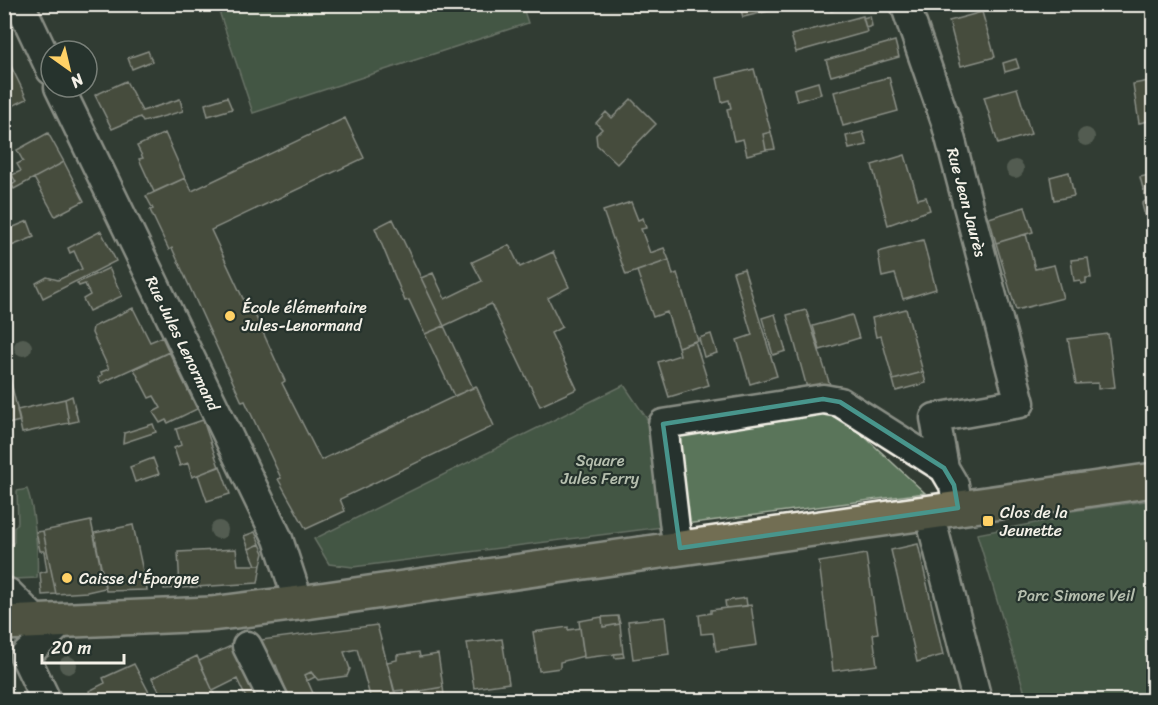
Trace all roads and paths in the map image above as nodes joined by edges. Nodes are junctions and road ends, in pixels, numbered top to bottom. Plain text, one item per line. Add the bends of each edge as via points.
1 (20, 4) edge
2 (905, 4) edge
3 (39, 44) edge
4 (65, 99) edge
5 (944, 468) junction
6 (1154, 480) edge
7 (943, 510) junction
8 (680, 548) junction
9 (4, 593) edge
10 (299, 603) junction
11 (35, 621) edge
12 (247, 646) dead end
13 (4, 651) edge
14 (30, 700) edge
15 (46, 700) edge
16 (274, 700) edge
17 (977, 700) edge

1 - 3 street
2 - 5 street, Rue Jean Jaurès via 946,122 1020,403 935,418
4 - 10 street, Rue Jules Lenormand via 278,539
5 - 7 street via 954,485
5 - 8 street via 840,402 823,399 663,424
6 - 7 main road
7 - 8 main road
7 - 17 street
8 - 10 main road
9 - 11 street
10 - 11 main road via 211,614
11 - 15 street via 25,656
12 - 16 street
13 - 14 street

